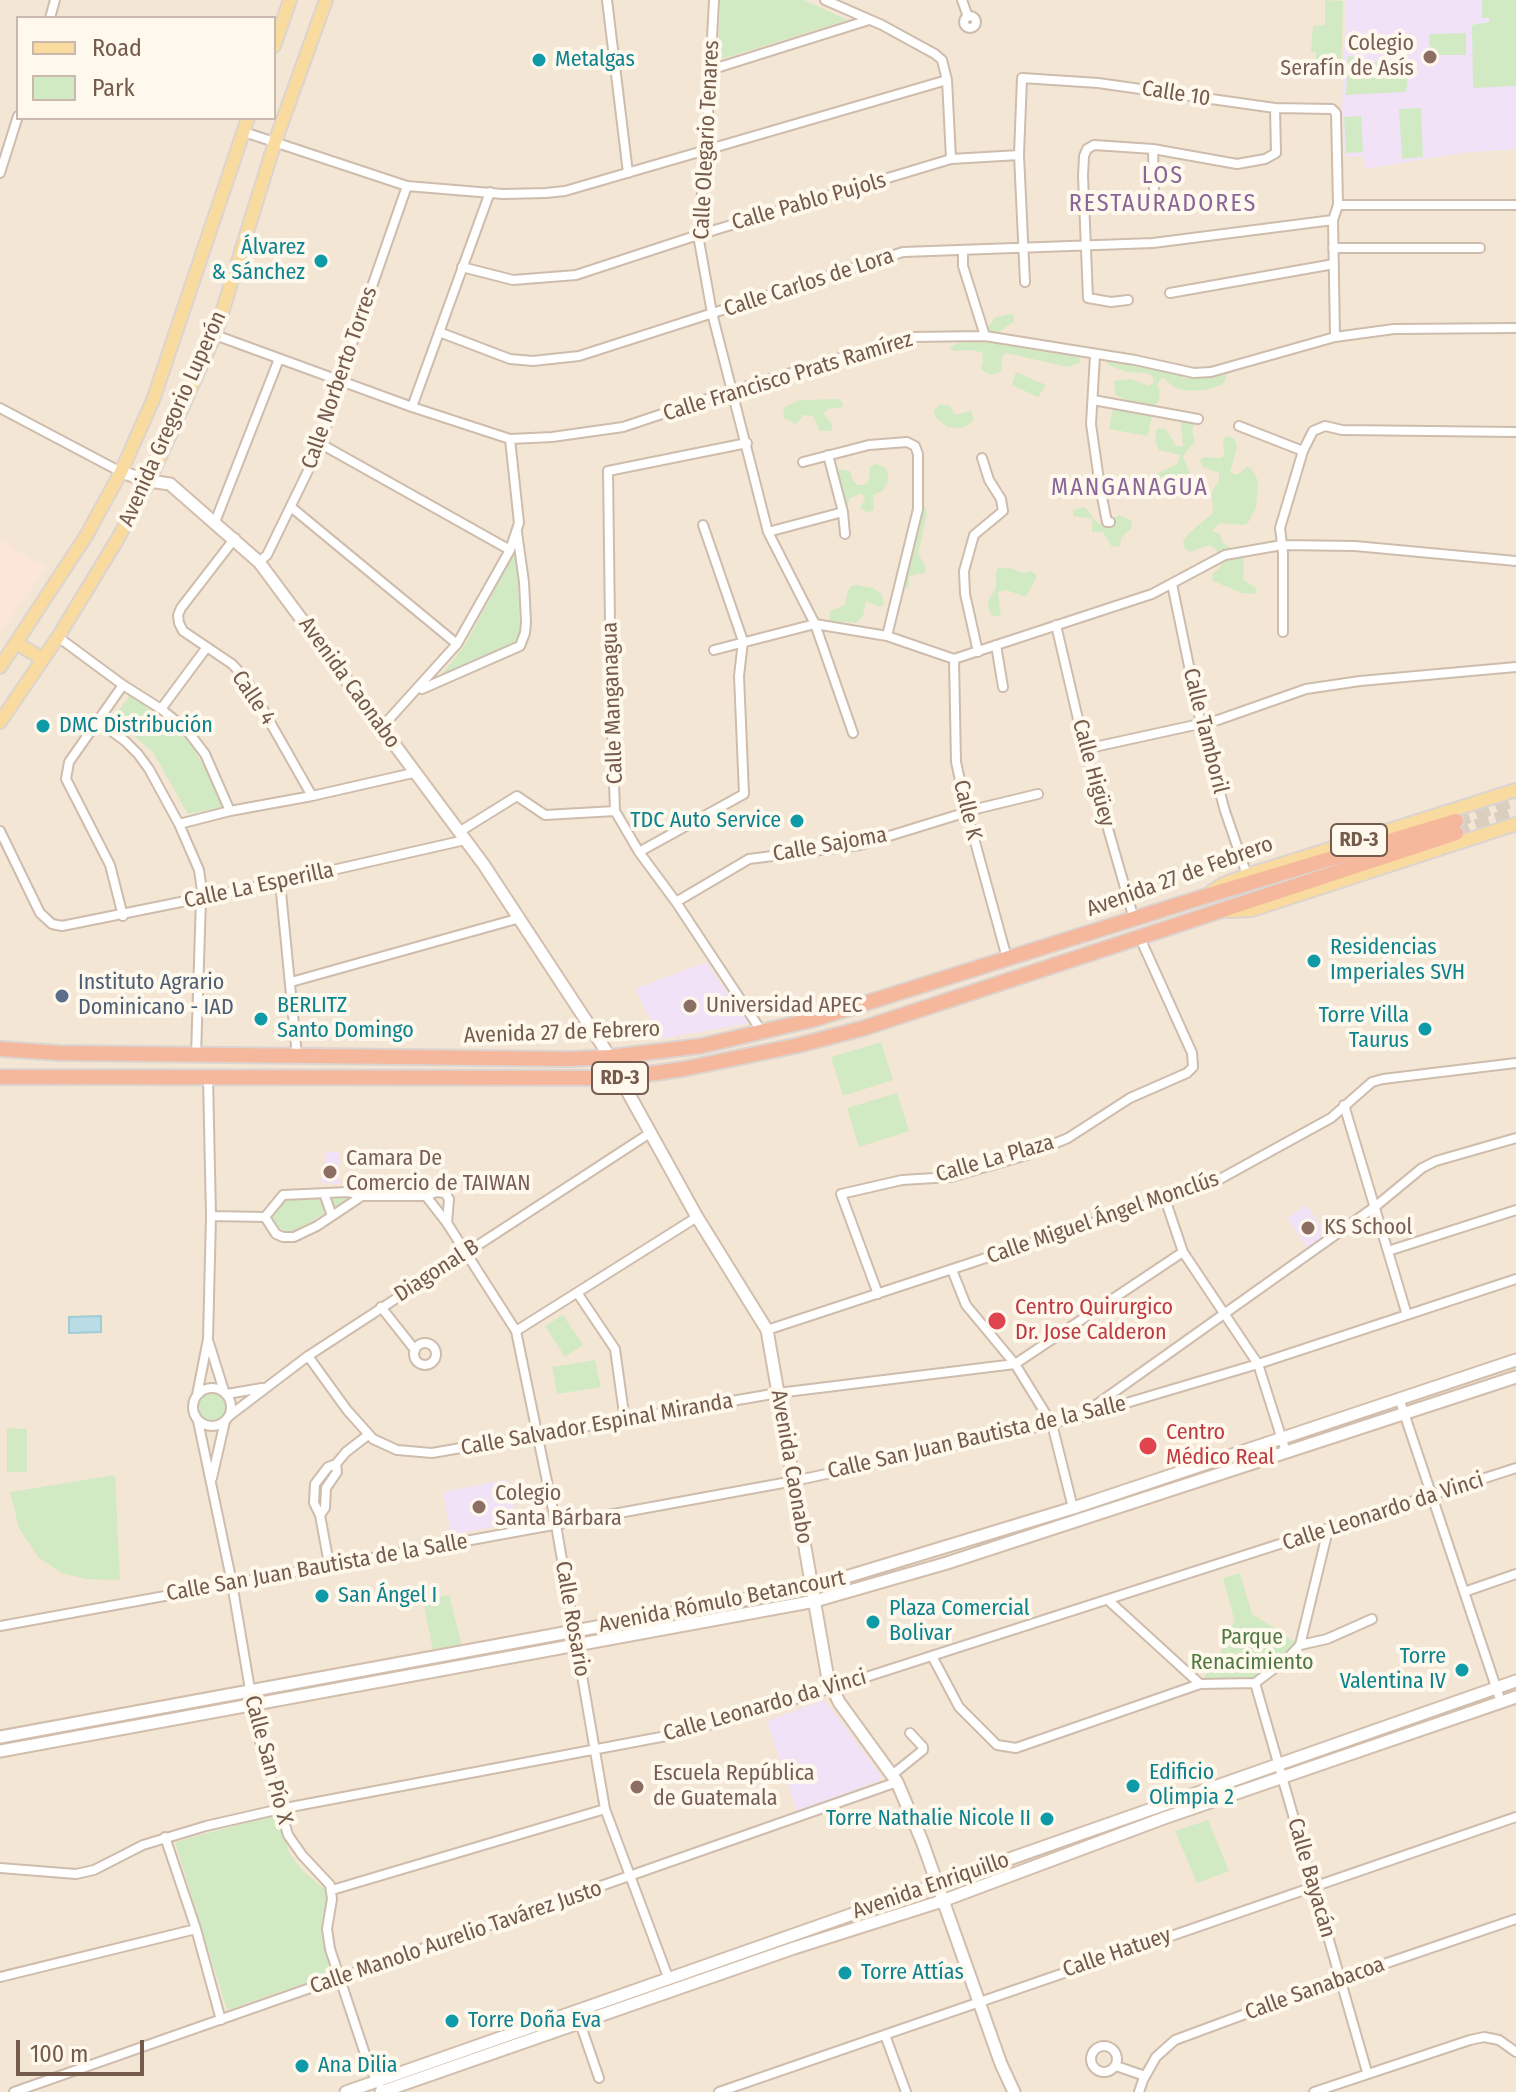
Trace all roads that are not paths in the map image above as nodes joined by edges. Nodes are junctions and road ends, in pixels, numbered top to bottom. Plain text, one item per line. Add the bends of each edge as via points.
1 (290, 0) edge
2 (326, 0) edge
3 (607, 0) edge
4 (714, 0) edge
5 (825, 0) edge
6 (962, 0) edge
7 (968, 17) dead end
8 (869, 20) junction
9 (276, 40) edge
10 (710, 70) junction
11 (947, 80) junction
12 (1275, 108) junction
13 (17, 120) edge
14 (247, 120) edge
15 (244, 132) junction
16 (275, 142) junction
17 (1153, 149) junction
18 (706, 151) junction
19 (1019, 155) junction
20 (951, 159) junction
21 (0, 173) edge
22 (628, 173) junction
23 (407, 186) junction
24 (1154, 188) dead end
25 (490, 192) junction
26 (1338, 205) junction
27 (1516, 205) edge
28 (1333, 220) junction
29 (698, 235) junction
30 (1088, 246) junction
31 (1025, 248) junction
32 (1333, 248) junction
33 (1480, 248) dead end
34 (963, 250) junction
35 (1334, 264) junction
36 (462, 267) junction
37 (1025, 282) dead end
38 (1170, 293) dead end
39 (1128, 300) dead end
40 (712, 313) junction
41 (1516, 328) edge
42 (439, 332) junction
43 (215, 335) junction
44 (985, 336) junction
45 (1335, 337) junction
46 (1095, 355) junction
47 (279, 359) junction
48 (339, 381) junction
49 (731, 391) junction
50 (1093, 400) junction
51 (412, 407) junction
52 (0, 408) edge
53 (1198, 419) dead end
54 (1239, 426) dead end
55 (1516, 432) edge
56 (510, 439) junction
57 (747, 443) junction
58 (321, 444) junction
59 (1303, 451) junction
60 (828, 455) junction
61 (982, 458) dead end
62 (803, 462) dead end
63 (121, 472) junction
64 (149, 481) junction
65 (291, 507) junction
66 (843, 512) junction
67 (215, 522) junction
68 (1110, 522) dead end
69 (703, 525) dead end
70 (517, 532) junction
71 (768, 532) junction
72 (845, 534) dead end
73 (235, 538) junction
74 (1282, 545) junction
75 (510, 550) junction
76 (1516, 561) edge
77 (259, 562) junction
78 (1172, 584) junction
79 (815, 624) junction
80 (1056, 625) junction
81 (1283, 632) dead end
82 (887, 636) junction
83 (58, 637) junction
84 (743, 641) junction
85 (16, 643) junction
86 (457, 644) junction
87 (996, 645) junction
88 (207, 647) junction
89 (714, 650) dead end
90 (978, 652) junction
91 (43, 659) junction
92 (954, 659) junction
93 (0, 667) edge
94 (1516, 667) edge
95 (123, 685) junction
96 (1003, 687) dead end
97 (417, 691) junction
98 (161, 709) junction
99 (0, 722) edge
100 (99, 722) junction
101 (1201, 724) junction
102 (382, 727) junction
103 (853, 733) dead end
104 (1085, 749) junction
105 (413, 773) junction
106 (1516, 790) edge
107 (1038, 794) dead end
108 (312, 796) junction
109 (230, 811) junction
110 (615, 811) junction
111 (967, 813) junction
112 (179, 824) junction
113 (1516, 824) edge
114 (0, 831) edge
115 (462, 836) junction
116 (639, 852) junction
117 (1247, 875) junction
118 (280, 882) junction
119 (1206, 896) junction
120 (202, 898) junction
121 (676, 902) junction
122 (1217, 912) junction
123 (123, 916) junction
124 (520, 918) junction
125 (1134, 919) junction
126 (1140, 938) junction
127 (1007, 958) junction
128 (291, 982) junction
129 (763, 1033) junction
130 (0, 1049) edge
131 (43, 1053) junction
132 (196, 1055) junction
133 (242, 1055) junction
134 (0, 1056) edge
135 (297, 1056) junction
136 (610, 1057) junction
137 (1516, 1063) edge
138 (0, 1077) edge
139 (208, 1077) junction
140 (247, 1077) junction
141 (620, 1078) junction
142 (1344, 1105) junction
143 (650, 1133) junction
144 (1516, 1138) edge
145 (324, 1193) junction
146 (362, 1196) junction
147 (426, 1196) junction
148 (1165, 1199) junction
149 (1376, 1206) junction
150 (1516, 1210) edge
151 (211, 1216) junction
152 (332, 1216) junction
153 (265, 1217) junction
154 (697, 1217) junction
155 (447, 1223) junction
156 (1388, 1251) junction
157 (466, 1252) junction
158 (1183, 1252) junction
159 (952, 1270) junction
160 (1516, 1279) edge
161 (578, 1294) junction
162 (878, 1294) junction
163 (381, 1307) junction
164 (1225, 1314) junction
165 (1407, 1315) junction
166 (767, 1330) junction
167 (516, 1331) junction
168 (208, 1339) junction
169 (415, 1350) dead end
170 (308, 1356) junction
171 (1516, 1360) edge
172 (1015, 1364) junction
173 (1258, 1364) junction
174 (1516, 1377) edge
175 (271, 1385) junction
176 (226, 1393) junction
177 (778, 1393) junction
178 (197, 1395) junction
179 (1399, 1398) junction
180 (194, 1413) junction
181 (1404, 1413) junction
182 (1079, 1417) junction
183 (227, 1418) junction
184 (625, 1421) junction
185 (1052, 1424) junction
186 (368, 1435) junction
187 (536, 1436) junction
188 (1281, 1437) junction
189 (1286, 1452) junction
190 (1516, 1468) edge
191 (794, 1481) junction
192 (211, 1483) junction
193 (1431, 1496) junction
194 (1073, 1508) junction
195 (556, 1525) junction
196 (1328, 1530) junction
197 (955, 1544) junction
198 (960, 1558) junction
199 (329, 1564) junction
200 (1516, 1574) edge
201 (232, 1583) junction
202 (813, 1587) junction
203 (1464, 1592) junction
204 (1108, 1600) junction
205 (815, 1601) junction
206 (730, 1602) junction
207 (732, 1616) junction
208 (1372, 1619) dead end
209 (0, 1626) edge
210 (574, 1631) junction
211 (576, 1645) junction
212 (1300, 1645) junction
213 (932, 1656) junction
214 (1516, 1681) edge
215 (1255, 1683) junction
216 (1200, 1684) junction
217 (832, 1688) junction
218 (1496, 1688) junction
219 (250, 1691) junction
220 (1516, 1697) edge
221 (1501, 1702) junction
222 (252, 1706) junction
223 (910, 1733) dead end
224 (0, 1737) edge
225 (594, 1749) junction
226 (0, 1751) edge
227 (1279, 1764) junction
228 (894, 1778) junction
229 (1283, 1779) junction
230 (280, 1809) junction
231 (605, 1809) junction
232 (1516, 1817) edge
233 (165, 1837) junction
234 (0, 1868) edge
235 (630, 1876) junction
236 (937, 1884) junction
237 (1313, 1886) junction
238 (332, 1890) junction
239 (942, 1901) junction
240 (1516, 1919) edge
241 (196, 1929) junction
242 (789, 1936) junction
243 (794, 1948) junction
244 (0, 1977) edge
245 (668, 1977) junction
246 (339, 1979) junction
247 (1340, 1979) junction
248 (979, 2001) junction
249 (221, 2020) junction
250 (580, 2023) junction
251 (885, 2035) junction
252 (1516, 2052) edge
253 (1116, 2066) dead end
254 (1367, 2072) junction
255 (1145, 2076) junction
256 (599, 2078) dead end
257 (379, 2089) edge
258 (14, 2092) edge
259 (346, 2092) edge
260 (719, 2092) edge
261 (906, 2092) edge
262 (1014, 2092) edge
263 (1139, 2092) edge
264 (1314, 2092) edge

1 - 9 main road
2 - 16 main road, Avenida Gregorio Luperón
3 - 22 street
4 - 10 street, Calle Olegario Tenares
5 - 8 street
6 - 7 street
8 - 10 street
8 - 11 street via 935,54
10 - 18 street, Calle Olegario Tenares
11 - 18 street
11 - 20 street
12 - 17 street via 1276,153 1271,157 1237,164
12 - 19 street, Calle 10 via 1024,77
12 - 26 street, Calle 10 via 1334,110
13 - 21 street
14 - 15 main road, Avenida Gregorio Luperón
15 - 16 street
15 - 63 main road, Avenida Gregorio Luperón via 153,400
16 - 23 street
16 - 43 main road, Avenida Gregorio Luperón
17 - 24 street
17 - 30 street via 1087,149 1083,176
18 - 22 street
18 - 29 street, Calle Olegario Tenares
19 - 20 street, Calle Pablo Pujols
19 - 31 street
20 - 29 street, Calle Pablo Pujols
22 - 25 street via 565,191
23 - 25 street
23 - 48 street, Calle Norberto Torres
25 - 36 street
26 - 27 street
26 - 28 street
28 - 30 street, Calle Carlos de Lora
28 - 32 street
29 - 36 street, Calle Pablo Pujols via 602,268 554,278 513,280
29 - 40 street, Calle Olegario Tenares
30 - 31 street, Calle Carlos de Lora
30 - 39 street via 1088,298
31 - 34 street, Calle Carlos de Lora
31 - 37 street
32 - 33 street
32 - 35 street
34 - 40 street, Calle Carlos de Lora via 903,252
34 - 44 street
35 - 38 street
35 - 45 street
36 - 42 street
40 - 42 street, Calle Carlos de Lora via 579,356 533,361 510,359
40 - 49 street, Calle Olegario Tenares
41 - 45 street, Calle Francisco Prats Ramírez via 1394,329
42 - 51 street
43 - 47 street, Calle Francisco Prats Ramírez
43 - 64 main road, Avenida Gregorio Luperón
44 - 46 street, Calle Francisco Prats Ramírez
44 - 49 street, Calle Francisco Prats Ramírez via 910,337
45 - 46 street, Calle Francisco Prats Ramírez via 1211,372
46 - 50 street
47 - 48 street, Calle Francisco Prats Ramírez
47 - 67 street
48 - 51 street, Calle Francisco Prats Ramírez
48 - 58 street, Calle Norberto Torres
49 - 56 street, Calle Francisco Prats Ramírez via 623,427
49 - 57 street, Calle Olegario Tenares
50 - 53 street
50 - 68 street via 1091,424
51 - 56 street, Calle Francisco Prats Ramírez
52 - 63 street, Avenida Caonabo
54 - 59 street
55 - 59 street via 1325,426 1313,431
56 - 70 street
57 - 71 street, Calle Olegario Tenares
57 - 110 street, Calle Manganagua via 608,471
58 - 65 street, Calle Norberto Torres
58 - 75 street
59 - 74 street via 1280,528
60 - 62 street
60 - 66 street
60 - 82 street via 867,445 912,443 918,453 918,509
61 - 90 street via 1003,511 974,535 964,571
63 - 64 main road, Avenida Caonabo
63 - 85 main road, Avenida Gregorio Luperón
64 - 67 main road, Avenida Caonabo via 170,484
64 - 83 main road, Avenida Gregorio Luperón
65 - 77 street, Calle Norberto Torres
65 - 86 street
66 - 71 street
66 - 72 street
67 - 73 main road, Avenida Caonabo
69 - 84 street
70 - 75 street
70 - 97 street via 526,622 520,646
71 - 79 street, Calle Olegario Tenares
73 - 77 main road, Avenida Caonabo
73 - 88 street, Calle 4 via 179,612 183,631
74 - 76 street
74 - 78 street via 1225,555
74 - 81 street
75 - 86 street
77 - 102 main road, Avenida Caonabo
78 - 80 street
78 - 101 street, Calle Tamboril
79 - 82 street
79 - 84 street
79 - 103 street, Calle Olegario Tenares
80 - 87 street
80 - 104 street, Calle Higüey
82 - 92 street
83 - 91 main road, Avenida Gregorio Luperón
83 - 95 street
84 - 89 street
84 - 116 street via 739,676 744,794
85 - 91 main road
85 - 93 main road, Avenida Gregorio Luperón
86 - 97 street
87 - 90 street
87 - 96 street
88 - 98 street
88 - 108 street, Calle 4 via 245,678
90 - 92 street
91 - 99 main road, Avenida Gregorio Luperón
92 - 111 street, Calle K via 956,762
94 - 101 street via 1319,687
95 - 98 street
95 - 100 street
97 - 102 street
98 - 109 street via 197,740
100 - 112 street via 138,754
100 - 123 street via 69,762 66,779 110,865
101 - 104 street
101 - 117 street, Calle Tamboril
102 - 105 main road, Avenida Caonabo
104 - 125 street, Calle Higüey
105 - 108 street
105 - 115 main road, Avenida Caonabo
106 - 117 main road, Avenida 27 de Febrero / RD-3
107 - 111 street, Calle Sajoma
108 - 109 street
109 - 112 street
110 - 115 street, Calle La Esperilla via 545,815 517,796
110 - 116 street, Calle Manganagua
111 - 121 street, Calle Sajoma via 860,845 749,859
111 - 127 street, Calle K
112 - 120 street via 201,876
113 - 122 main road, Avenida 27 de Febrero / RD-3 via 1252,910
114 - 123 street, Calle La Esperilla via 40,913 52,924
115 - 118 street, Calle La Esperilla
115 - 124 main road, Avenida Caonabo
116 - 121 street, Calle Manganagua
117 - 119 main road, Avenida 27 de Febrero / RD-3
118 - 120 street, Calle La Esperilla
118 - 128 street
119 - 122 highway, RD-3 via 1456,827
119 - 125 highway, Avenida 27 de Febrero / RD-3
120 - 123 street, Calle La Esperilla
120 - 132 street
121 - 129 street, Calle Manganagua
122 - 126 highway, Avenida 27 de Febrero / RD-3
124 - 128 street
124 - 136 main road, Avenida Caonabo
125 - 127 highway, Avenida 27 de Febrero / RD-3
126 - 141 highway, Avenida 27 de Febrero / RD-3 via 864,1028 726,1062
126 - 162 street, Calle La Plaza via 1192,1053 1193,1067 1130,1098 1068,1138 1027,1155 951,1177 902,1180 841,1194
127 - 129 highway, Avenida 27 de Febrero / RD-3
128 - 135 street
129 - 136 highway, Avenida 27 de Febrero / RD-3
130 - 131 highway, Avenida 27 de Febrero / RD-3
131 - 132 highway, Avenida 27 de Febrero / RD-3
131 - 134 highway
132 - 133 highway, Avenida 27 de Febrero / RD-3
133 - 135 highway, Avenida 27 de Febrero / RD-3
133 - 140 highway via 236,1065
135 - 136 highway, Avenida 27 de Febrero / RD-3
137 - 142 street, Calle Miguel Ángel Monclús via 1383,1079
138 - 139 highway, Avenida 27 de Febrero / RD-3
139 - 140 highway, Avenida 27 de Febrero / RD-3
139 - 151 street
140 - 141 highway, Avenida 27 de Febrero / RD-3
141 - 143 main road, Avenida Caonabo
142 - 148 street, Calle Miguel Ángel Monclús via 1331,1118 1220,1179
142 - 149 street
143 - 154 main road, Avenida Caonabo
143 - 157 street, Diagonal B
144 - 149 street via 1428,1164
145 - 146 street
145 - 152 street
145 - 153 street via 283,1195
146 - 147 street
146 - 152 street
147 - 155 street
147 - 155 street via 445,1193 450,1205
148 - 158 street
148 - 159 street, Calle Miguel Ángel Monclús
149 - 156 street
149 - 164 street
150 - 156 street
151 - 153 street
151 - 168 street
152 - 153 street via 294,1237 276,1234
154 - 161 street
154 - 166 main road, Avenida Caonabo
155 - 157 street, Calle Rosario
156 - 165 street
157 - 163 street, Diagonal B
157 - 167 street, Calle Rosario
158 - 164 street
158 - 172 street, Calle Salvador Espinal Miranda
159 - 162 street, Calle Miguel Ángel Monclús
159 - 172 street via 966,1305
160 - 165 street, Calle San Juan Bautista de la Salle
161 - 167 street
161 - 184 street via 615,1349
162 - 166 street, Calle Miguel Ángel Monclús
163 - 169 street
163 - 170 street, Diagonal B
164 - 173 street
164 - 182 street
165 - 173 street, Calle San Juan Bautista de la Salle
166 - 177 main road, Avenida Caonabo
167 - 187 street, Calle Rosario
168 - 176 street
168 - 178 street
170 - 175 street, Diagonal B
170 - 186 street, Calle Salvador Espinal Miranda
171 - 179 main road, Avenida Rómulo Betancourt
172 - 177 street, Calle Salvador Espinal Miranda
172 - 185 street
173 - 182 street, Calle San Juan Bautista de la Salle
173 - 188 street
174 - 181 main road, Avenida Rómulo Betancourt
175 - 176 street
175 - 183 street, Diagonal B
176 - 178 street via 207,1388
176 - 183 street via 231,1403
177 - 184 street, Calle Salvador Espinal Miranda
177 - 191 main road, Avenida Caonabo
178 - 180 street
179 - 181 street
179 - 188 main road, Avenida Rómulo Betancourt
180 - 183 street via 208,1426
180 - 192 street, Calle San Pío X
181 - 189 main road, Avenida Rómulo Betancourt
181 - 193 street
182 - 185 street, Calle San Juan Bautista de la Salle
183 - 192 street, Calle San Pío X
184 - 187 street, Calle Salvador Espinal Miranda
185 - 191 street, Calle San Juan Bautista de la Salle
185 - 194 street
186 - 187 street, Calle Salvador Espinal Miranda via 397,1450 432,1453
186 - 199 street via 315,1484 314,1503
187 - 195 street, Calle Rosario
188 - 189 street
188 - 194 main road, Avenida Rómulo Betancourt
189 - 198 main road, Avenida Rómulo Betancourt
190 - 193 street, Calle Leonardo da Vinci
191 - 195 street, Calle San Juan Bautista de la Salle
191 - 202 main road, Avenida Caonabo
192 - 201 street, Calle San Pío X
193 - 196 street, Calle Leonardo da Vinci
193 - 203 street
194 - 197 main road, Avenida Rómulo Betancourt
195 - 199 street, Calle San Juan Bautista de la Salle
195 - 210 street, Calle Rosario
196 - 204 street, Calle Leonardo da Vinci
196 - 212 street
197 - 198 street
197 - 202 main road, Avenida Rómulo Betancourt
198 - 205 main road, Avenida Rómulo Betancourt
199 - 201 street, Calle San Juan Bautista de la Salle
200 - 203 street
201 - 209 street, Calle San Juan Bautista de la Salle
201 - 219 street, Calle San Pío X
202 - 205 main road, Avenida Caonabo
202 - 206 main road, Avenida Rómulo Betancourt
203 - 218 street
204 - 213 street, Calle Leonardo da Vinci
204 - 216 street
205 - 207 main road, Avenida Rómulo Betancourt
205 - 217 main road, Avenida Caonabo
206 - 207 street
206 - 210 main road, Avenida Rómulo Betancourt
207 - 211 main road, Avenida Rómulo Betancourt
208 - 212 street
210 - 211 street, Calle Rosario
210 - 219 main road, Avenida Rómulo Betancourt
211 - 222 main road, Avenida Rómulo Betancourt
211 - 225 street, Calle Rosario
212 - 215 street
213 - 216 street via 959,1707 1006,1748
213 - 217 street, Calle Leonardo da Vinci
214 - 218 main road, Avenida Enriquillo
215 - 216 street
215 - 227 street, Calle Bayacán
217 - 225 street, Calle Leonardo da Vinci via 682,1733
217 - 228 main road, Avenida Caonabo
218 - 221 street
218 - 227 main road, Avenida Enriquillo
219 - 222 street, Calle San Pío X
219 - 224 main road, Avenida Rómulo Betancourt
220 - 221 main road, Avenida Enriquillo
221 - 229 main road, Avenida Enriquillo
222 - 226 main road, Avenida Rómulo Betancourt
222 - 230 street, Calle San Pío X
223 - 228 street, Calle Manolo Aurelio Tavárez Justo via 923,1750
225 - 230 street, Calle Leonardo da Vinci
225 - 231 street, Calle Rosario
227 - 229 street, Calle Bayacán
227 - 236 main road, Avenida Enriquillo
228 - 235 street, Calle Manolo Aurelio Tavárez Justo
228 - 236 main road, Avenida Caonabo
229 - 237 street, Calle Bayacán
229 - 239 main road, Avenida Enriquillo
230 - 233 street, Calle Leonardo da Vinci
230 - 238 street, Calle San Pío X via 295,1847
231 - 235 street, Calle Rosario
231 - 238 street
232 - 237 street, Calle Hatuey
233 - 234 street, Calle Leonardo da Vinci via 76,1874
233 - 241 street
235 - 245 street, Calle Rosario
235 - 246 street, Calle Manolo Aurelio Tavárez Justo
236 - 239 main road, Avenida Caonabo
236 - 242 main road, Avenida Enriquillo
237 - 247 street, Calle Bayacán
237 - 248 street, Calle Hatuey
238 - 246 street via 328,1939
239 - 243 main road, Avenida Enriquillo
239 - 248 main road, Avenida Caonabo
240 - 247 street, Calle Sanabacoa
241 - 244 street
241 - 249 street
242 - 243 main road
242 - 245 main road, Avenida Enriquillo
243 - 250 main road, Avenida Enriquillo
245 - 257 main road, Avenida Enriquillo
246 - 249 street, Calle Manolo Aurelio Tavárez Justo
246 - 257 street
247 - 254 street, Calle Bayacán
247 - 255 street, Calle Sanabacoa via 1175,2040
248 - 251 street, Calle Hatuey
248 - 262 main road, Avenida Caonabo
249 - 258 street, Calle Manolo Aurelio Tavárez Justo
250 - 256 street
250 - 257 main road, Avenida Enriquillo
251 - 260 street, Calle Hatuey
251 - 261 street
252 - 254 street via 1484,2037
253 - 255 street
254 - 264 street
255 - 263 street, Calle Sanabacoa
257 - 259 main road, Avenida Enriquillo

